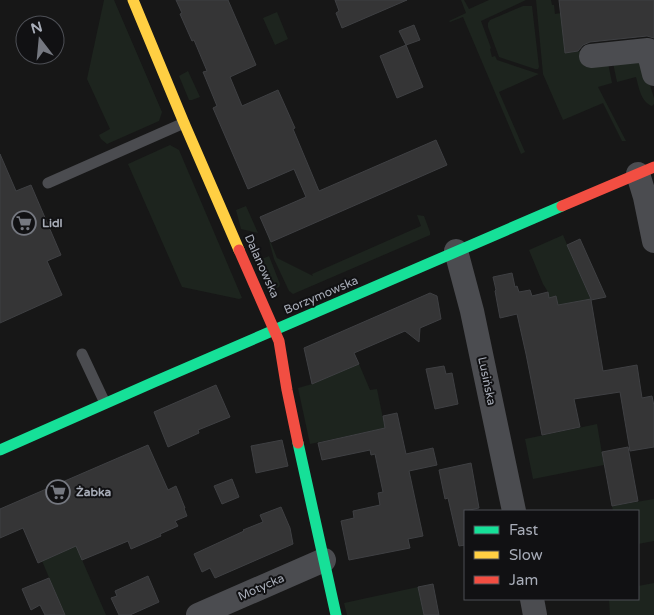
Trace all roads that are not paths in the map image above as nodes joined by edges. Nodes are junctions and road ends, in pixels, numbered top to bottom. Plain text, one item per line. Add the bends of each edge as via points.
1 (133, 0) edge
2 (591, 56) dead end
3 (654, 74) edge
4 (184, 123) junction
5 (646, 170) edge
6 (48, 183) dead end
7 (654, 241) edge
8 (456, 251) junction
9 (274, 330) junction
10 (82, 354) dead end
11 (105, 403) junction
12 (0, 450) edge
13 (514, 510) edge
14 (324, 560) junction
15 (532, 600) edge
16 (198, 615) edge
17 (336, 615) edge
18 (535, 615) edge

1 - 4 street, Dalanowska
2 - 3 street via 648,50
4 - 6 lane
4 - 9 street, Dalanowska
5 - 7 street
5 - 8 street, Borzymowska
8 - 9 street, Borzymowska
8 - 13 street, Lusińska via 472,311
9 - 11 street, Borzymowska
9 - 14 street, Dalanowska via 279,341
10 - 11 lane
11 - 12 street, Borzymowska
14 - 16 street, Motycka
14 - 17 street, Dalanowska
15 - 18 street

